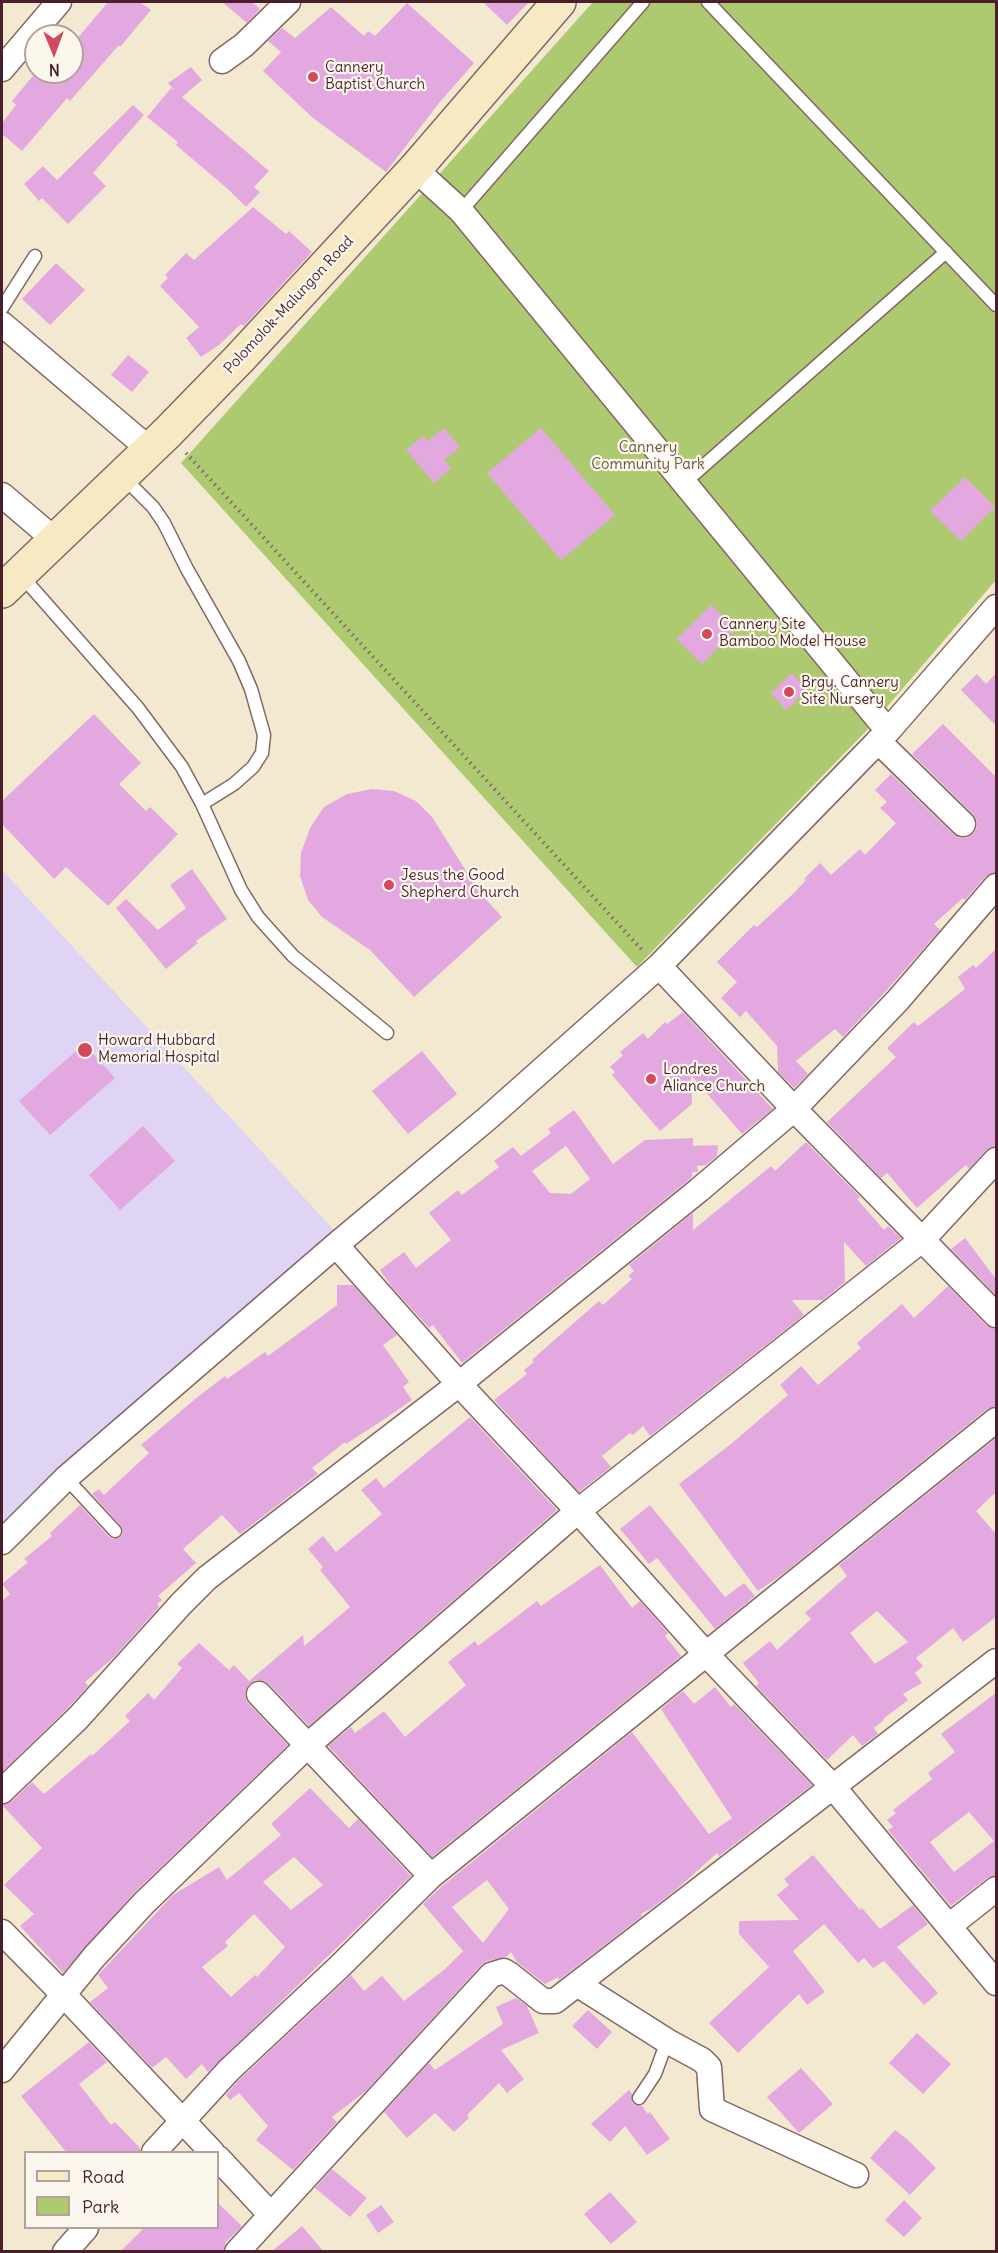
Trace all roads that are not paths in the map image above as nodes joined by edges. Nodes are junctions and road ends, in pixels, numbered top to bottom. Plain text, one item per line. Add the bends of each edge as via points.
1 (288, 2) edge
2 (559, 2) edge
3 (643, 2) edge
4 (708, 2) edge
5 (48, 5) edge
6 (222, 61) dead end
7 (2, 69) edge
8 (415, 169) junction
9 (461, 211) junction
10 (946, 252) junction
11 (34, 256) dead end
12 (996, 305) edge
13 (2, 308) edge
14 (2, 324) edge
15 (158, 441) junction
16 (122, 476) junction
17 (684, 483) junction
18 (2, 495) edge
19 (54, 540) junction
20 (10, 582) edge
21 (996, 607) edge
22 (883, 736) junction
23 (202, 804) junction
24 (963, 824) dead end
25 (996, 886) edge
26 (659, 966) junction
27 (387, 1033) dead end
28 (794, 1109) junction
29 (996, 1160) edge
30 (923, 1239) junction
31 (336, 1245) junction
32 (996, 1315) edge
33 (459, 1384) junction
34 (996, 1420) edge
35 (66, 1478) junction
36 (578, 1511) junction
37 (115, 1531) dead end
38 (2, 1542) edge
39 (706, 1654) junction
40 (996, 1662) edge
41 (259, 1694) dead end
42 (307, 1746) junction
43 (834, 1788) junction
44 (2, 1791) edge
45 (431, 1876) junction
46 (996, 1889) edge
47 (949, 1926) junction
48 (2, 1932) edge
49 (996, 1983) edge
50 (577, 1984) junction
51 (63, 1994) junction
52 (667, 2041) junction
53 (2, 2070) edge
54 (639, 2098) dead end
55 (182, 2121) junction
56 (155, 2151) edge
57 (211, 2151) edge
58 (219, 2159) edge
59 (856, 2175) dead end
60 (270, 2215) junction
61 (85, 2229) edge
62 (64, 2252) edge
63 (237, 2252) edge

1 - 6 street
2 - 8 main road, Polomolok-Malungon Road
3 - 9 lane
4 - 10 lane
5 - 7 street
8 - 9 street
8 - 15 main road, Polomolok-Malungon Road
9 - 17 street
10 - 12 lane
10 - 17 lane
11 - 13 lane
14 - 15 street
15 - 16 main road, Polomolok-Malungon Road
16 - 19 main road, Polomolok-Malungon Road
16 - 23 lane via 164,523 238,661 260,717 262,753 253,767
17 - 22 street
18 - 19 street
19 - 20 main road, Polomolok-Malungon Road
20 - 23 lane via 138,708 182,767
21 - 22 street
22 - 24 street
22 - 26 street
23 - 27 lane via 240,890 258,917 293,956
25 - 28 street via 898,1000
26 - 28 street
26 - 31 street via 489,1117
28 - 30 street
28 - 33 street
29 - 30 street
30 - 32 street
30 - 36 street
31 - 33 street
31 - 35 street
33 - 36 street
33 - 44 street via 207,1578 78,1718
34 - 39 street
35 - 37 lane
35 - 38 street
36 - 39 street
36 - 42 street
39 - 43 street
39 - 45 street
40 - 43 street
41 - 42 street
42 - 45 street
42 - 51 street via 144,1904
43 - 47 street
43 - 50 street
45 - 55 street via 229,2070
46 - 47 street
47 - 49 street
48 - 51 street
50 - 52 street
50 - 60 street via 555,2001 547,2002 509,1974 498,1971 491,1975
51 - 53 street
51 - 55 street
52 - 54 lane via 655,2074
52 - 59 street via 709,2067 711,2109
55 - 56 street
55 - 57 street
58 - 60 street
60 - 63 street
61 - 62 street

